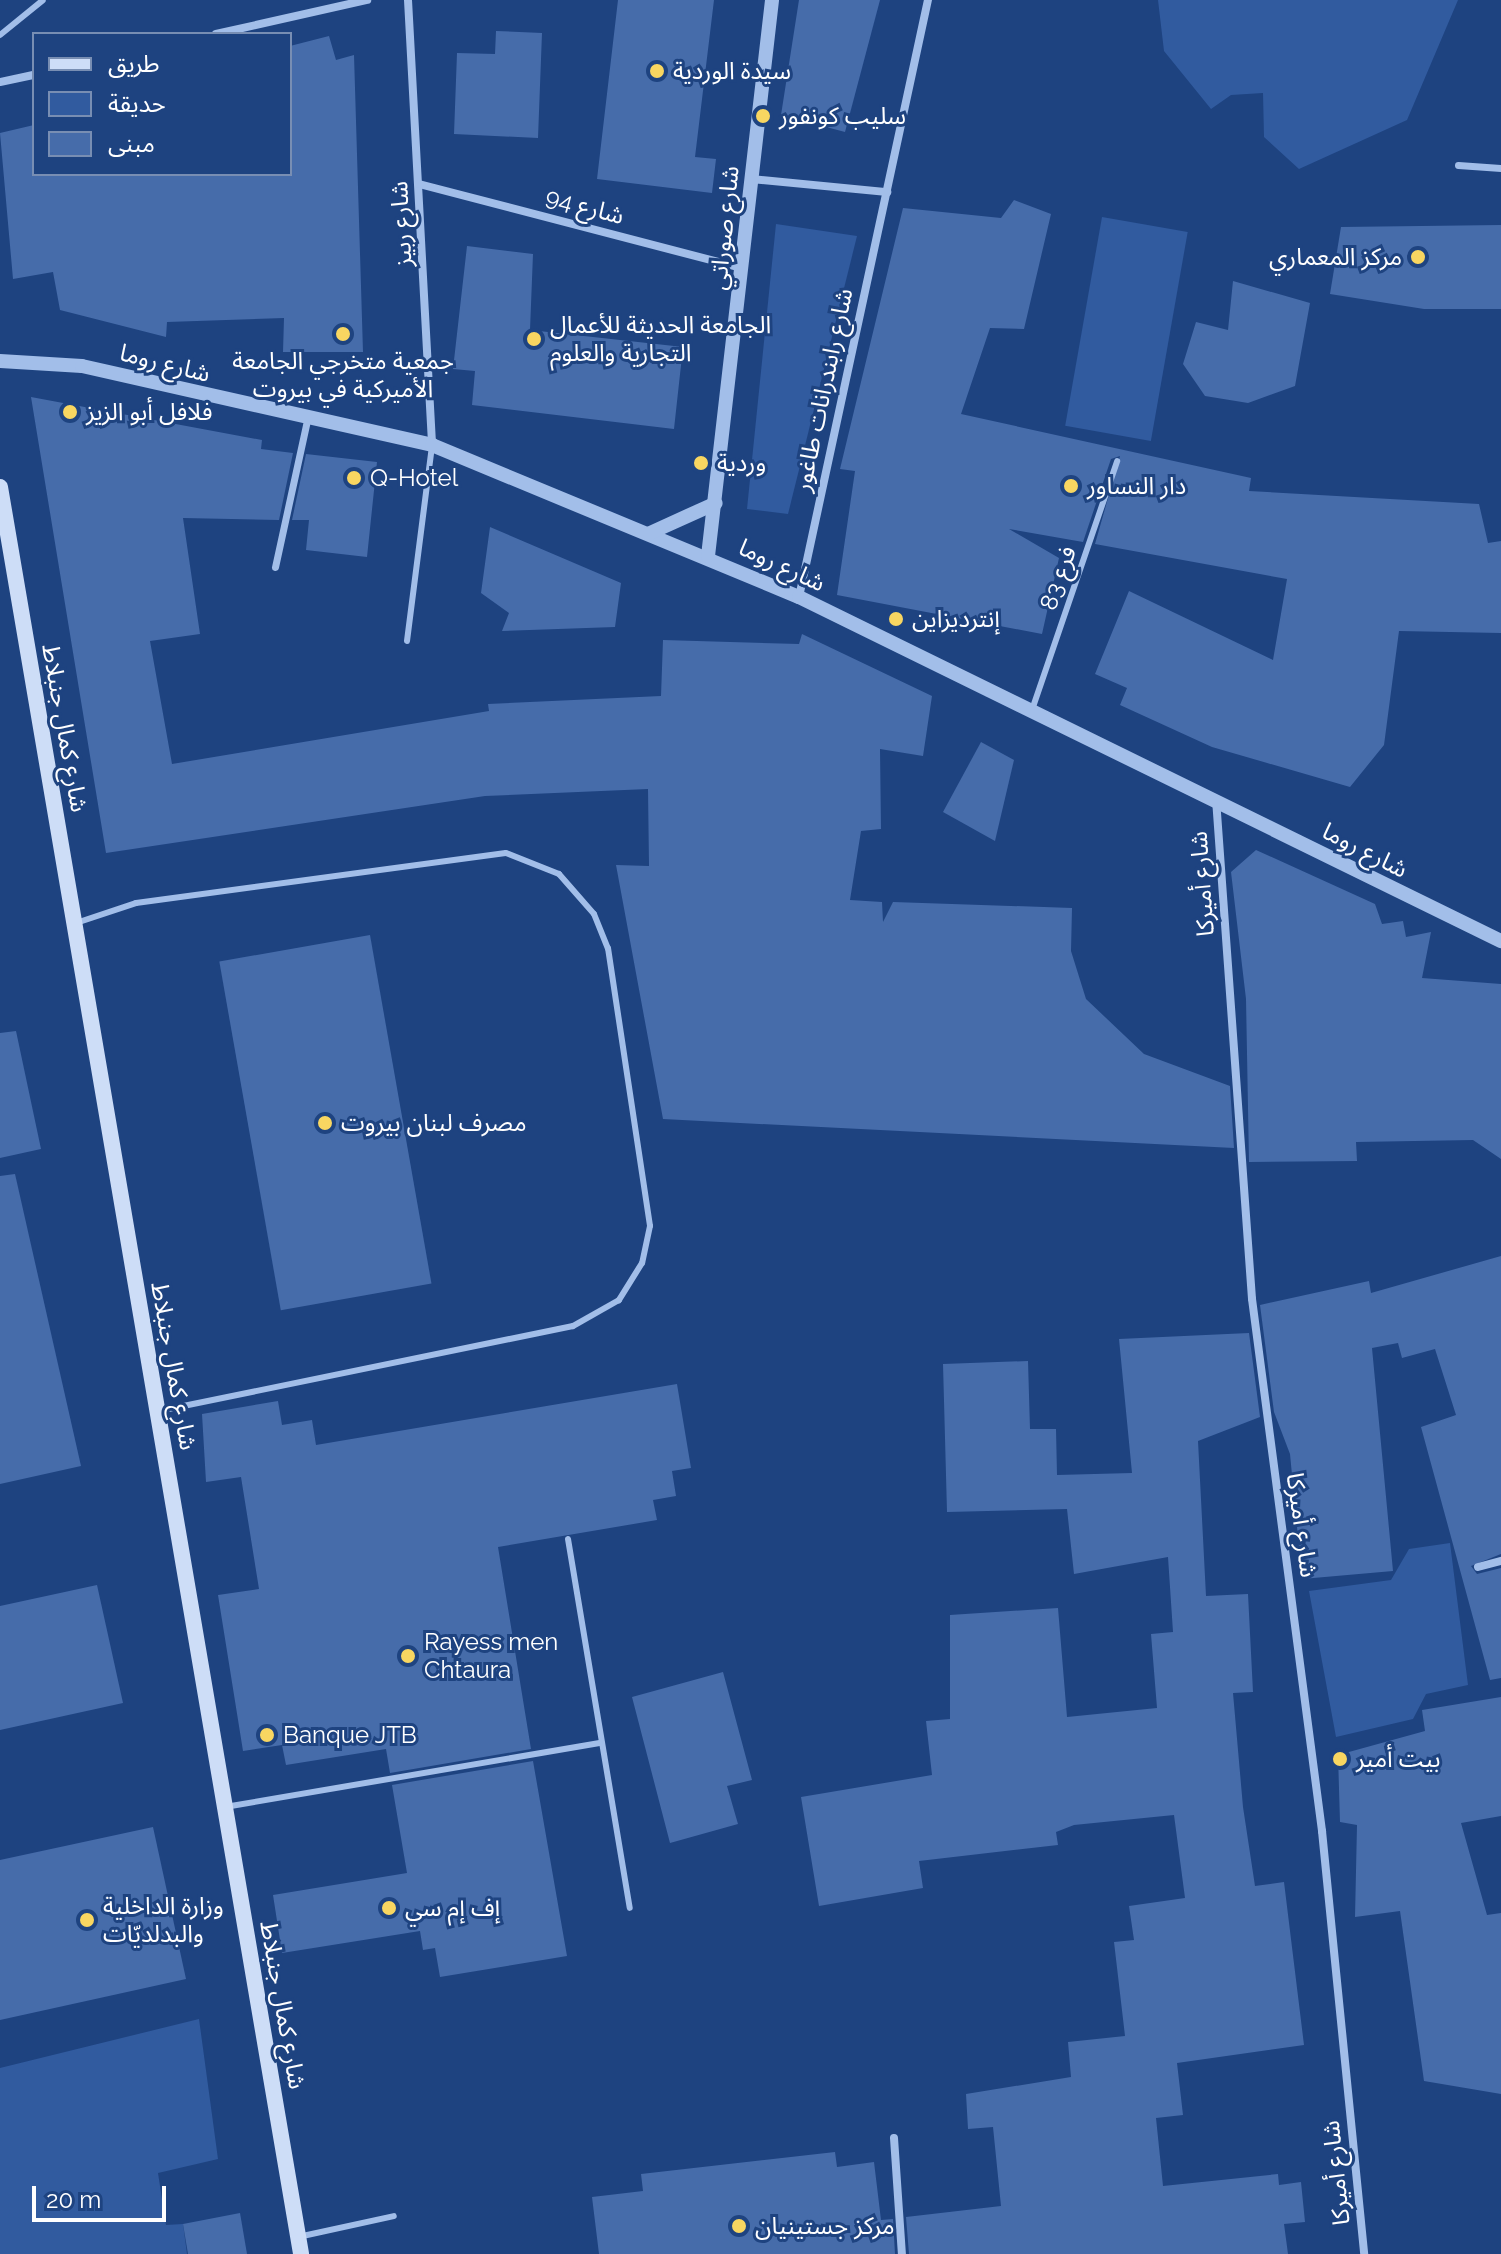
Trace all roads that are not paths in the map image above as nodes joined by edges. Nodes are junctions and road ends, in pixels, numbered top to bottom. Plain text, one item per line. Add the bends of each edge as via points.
1 (43, 0) edge
2 (367, 0) edge
3 (408, 0) edge
4 (772, 0) edge
5 (928, 0) edge
6 (225, 32) edge
7 (0, 35) edge
8 (32, 75) edge
9 (0, 82) edge
10 (1458, 165) dead end
11 (1501, 168) edge
12 (751, 179) junction
13 (419, 184) junction
14 (887, 192) junction
15 (741, 268) junction
16 (0, 361) edge
17 (307, 420) junction
18 (432, 445) junction
19 (1117, 461) dead end
20 (0, 487) edge
21 (716, 503) junction
22 (650, 533) junction
23 (708, 556) junction
24 (275, 567) dead end
25 (799, 597) junction
26 (407, 641) dead end
27 (1033, 707) junction
28 (1216, 799) junction
29 (75, 924) junction
30 (1501, 941) edge
31 (158, 1411) junction
32 (568, 1539) dead end
33 (1501, 1561) edge
34 (1478, 1567) dead end
35 (600, 1743) junction
36 (225, 1807) junction
37 (630, 1908) dead end
38 (894, 2138) dead end
39 (394, 2216) dead end
40 (300, 2246) edge
41 (902, 2254) edge
42 (1364, 2254) edge

1 - 7 lane
2 - 6 street
3 - 13 street, شارع ربيز
4 - 12 street, شارع صوراتي
5 - 14 street, شارع رابندرانات طاغور
8 - 9 street
10 - 11 street
12 - 14 street
12 - 15 street, شارع صوراتي
13 - 15 street, شارع 94
13 - 18 street, شارع ربيز
14 - 25 street, شارع رابندرانات طاغور
15 - 21 street, شارع صوراتي
16 - 17 street, شارع روما via 82,366
17 - 18 street, شارع روما
17 - 24 street
18 - 22 street, شارع روما
18 - 26 lane
19 - 27 lane, فرع 83
20 - 29 main road, شارع كمال جنبلاط
21 - 22 street
21 - 23 street, شارع صوراتي
22 - 23 street, شارع روما
23 - 25 street, شارع روما
25 - 27 street, شارع روما
27 - 28 street, شارع روما
28 - 30 street, شارع روما
28 - 42 street, شارع أميركا via 1252,1299 1322,1831
29 - 31 main road, شارع كمال جنبلاط
29 - 31 lane via 136,903 506,853 559,874 594,914 608,948 650,1226 642,1263 619,1300 573,1326
31 - 36 main road, شارع كمال جنبلاط
32 - 35 lane
33 - 34 street
35 - 36 lane
35 - 37 lane
36 - 40 main road, شارع كمال جنبلاط
38 - 41 street
39 - 40 lane

